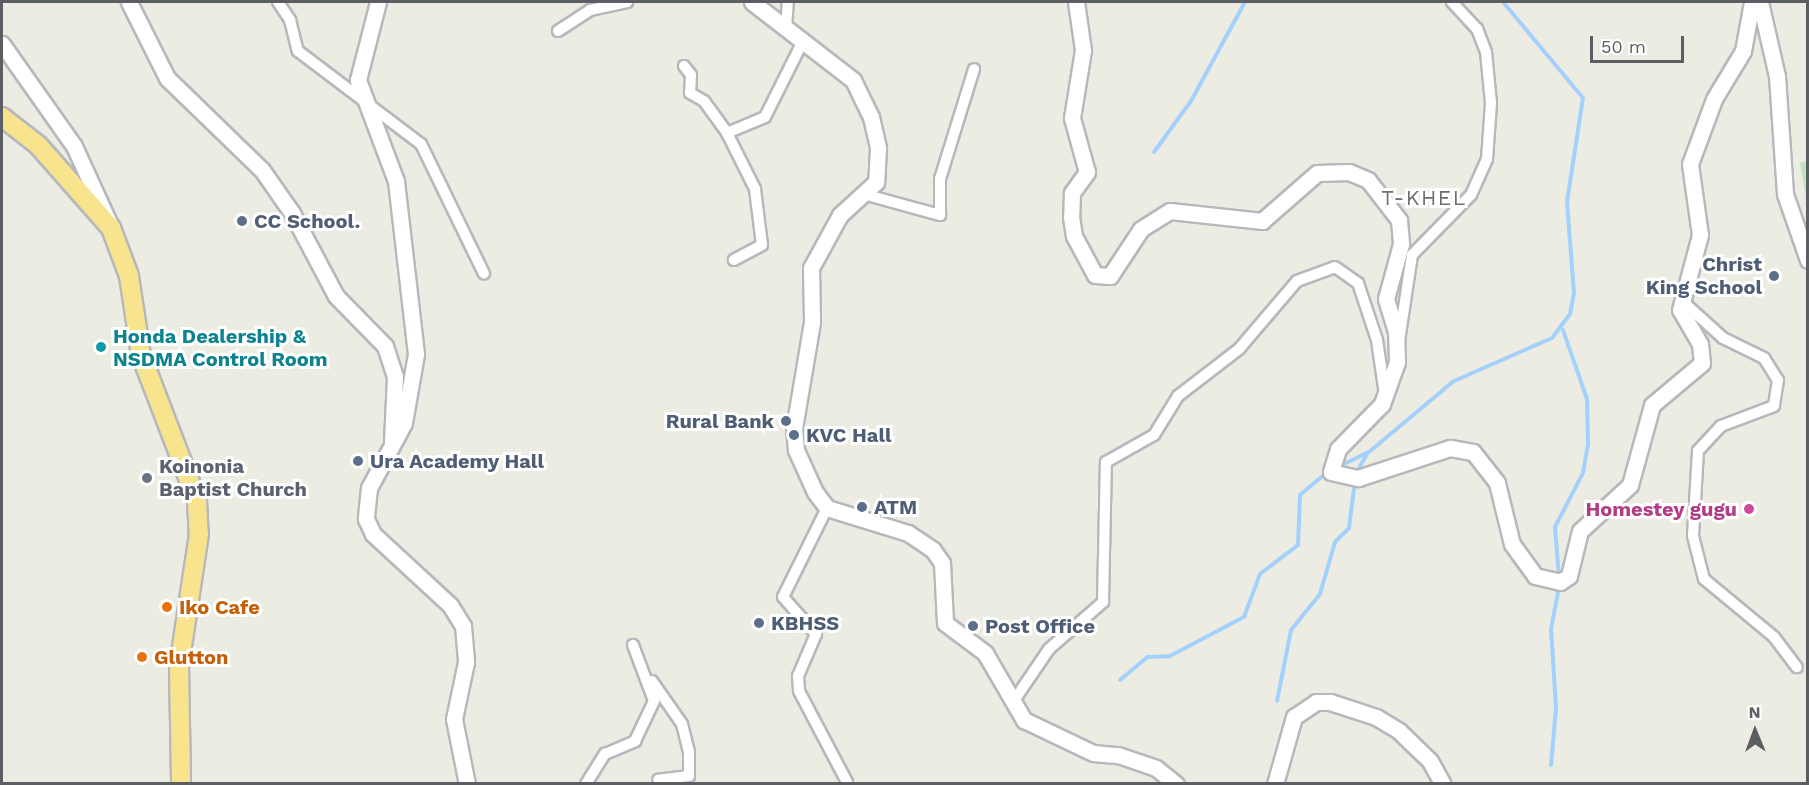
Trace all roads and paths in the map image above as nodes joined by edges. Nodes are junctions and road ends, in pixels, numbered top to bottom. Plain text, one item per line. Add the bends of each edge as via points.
1 (129, 2) edge
2 (278, 2) edge
3 (378, 2) edge
4 (627, 2) edge
5 (753, 2) edge
6 (788, 2) edge
7 (1077, 2) edge
8 (1452, 2) edge
9 (1752, 2) edge
10 (1760, 2) edge
11 (786, 28) junction
12 (558, 32) dead end
13 (804, 39) junction
14 (2, 44) edge
15 (684, 66) dead end
16 (974, 69) dead end
17 (367, 102) junction
18 (2, 117) edge
19 (728, 133) junction
20 (867, 195) junction
21 (111, 228) junction
22 (734, 260) dead end
23 (1808, 260) edge
24 (484, 274) dead end
25 (1681, 300) junction
26 (1396, 347) junction
27 (1385, 399) junction
28 (392, 442) junction
29 (826, 508) junction
30 (633, 645) dead end
31 (1797, 667) dead end
32 (649, 676) junction
33 (1013, 702) junction
34 (658, 780) dead end
35 (847, 782) edge
36 (181, 783) edge
37 (467, 783) edge
38 (586, 783) edge
39 (1176, 783) edge
40 (1275, 783) edge
41 (1443, 783) edge

1 - 28 street via 167,78 186,103 227,131 262,170 292,213 336,296 374,328 386,346 395,376
2 - 17 street via 290,20 298,51
3 - 17 street via 358,80
4 - 12 street via 590,10
5 - 11 street
6 - 11 street
7 - 26 street via 1083,50 1072,118 1087,172 1072,193 1071,216 1074,236 1095,275 1110,276 1141,229 1163,213 1203,212 1262,221 1317,173 1349,172 1382,193 1398,220 1401,244 1386,299
8 - 26 street via 1477,30 1486,52 1491,103 1487,159 1472,195 1412,255
9 - 25 street via 1743,51 1714,99 1690,164 1700,235
10 - 23 street via 1777,76 1785,194
11 - 13 street
13 - 19 street via 765,117
13 - 20 street via 853,80 872,117 879,166
14 - 21 street via 74,146
15 - 19 street via 692,75 690,93 704,101
16 - 20 street via 940,179 940,215
17 - 24 street via 421,144
17 - 28 street via 396,181 416,354 404,423
18 - 21 highway via 61,167
19 - 22 street via 755,189 762,239 759,249
20 - 29 street via 840,215 811,268 812,322 794,428 799,456
21 - 36 highway via 129,276 141,355 187,467 200,519 179,666
25 - 27 street via 1683,318 1700,344 1702,363 1652,405 1630,485 1580,531 1569,576 1560,582 1536,576 1512,544 1497,483 1473,452 1450,448 1352,478 1331,472 1331,460
25 - 31 street via 1723,338 1764,358 1778,380 1774,406 1721,426 1698,451 1693,536 1704,579 1774,637
26 - 27 street via 1395,378
27 - 33 street via 1377,340 1358,283 1335,267 1297,281 1239,349 1179,396 1154,435 1106,462 1103,602 1050,649
28 - 37 street via 369,488 366,519 373,534 450,605 463,626 466,662 454,719
29 - 33 street via 908,533 933,550 942,562 945,623 985,653
29 - 35 street via 783,597 816,634 798,676 799,691
30 - 32 street
32 - 34 street via 682,724 689,752 689,776
32 - 38 street via 654,701 635,741 605,754
33 - 39 street via 1018,714 1034,725 1093,753 1118,755 1156,768
40 - 41 street via 1294,717 1316,702 1330,702 1376,717 1398,731 1430,761

